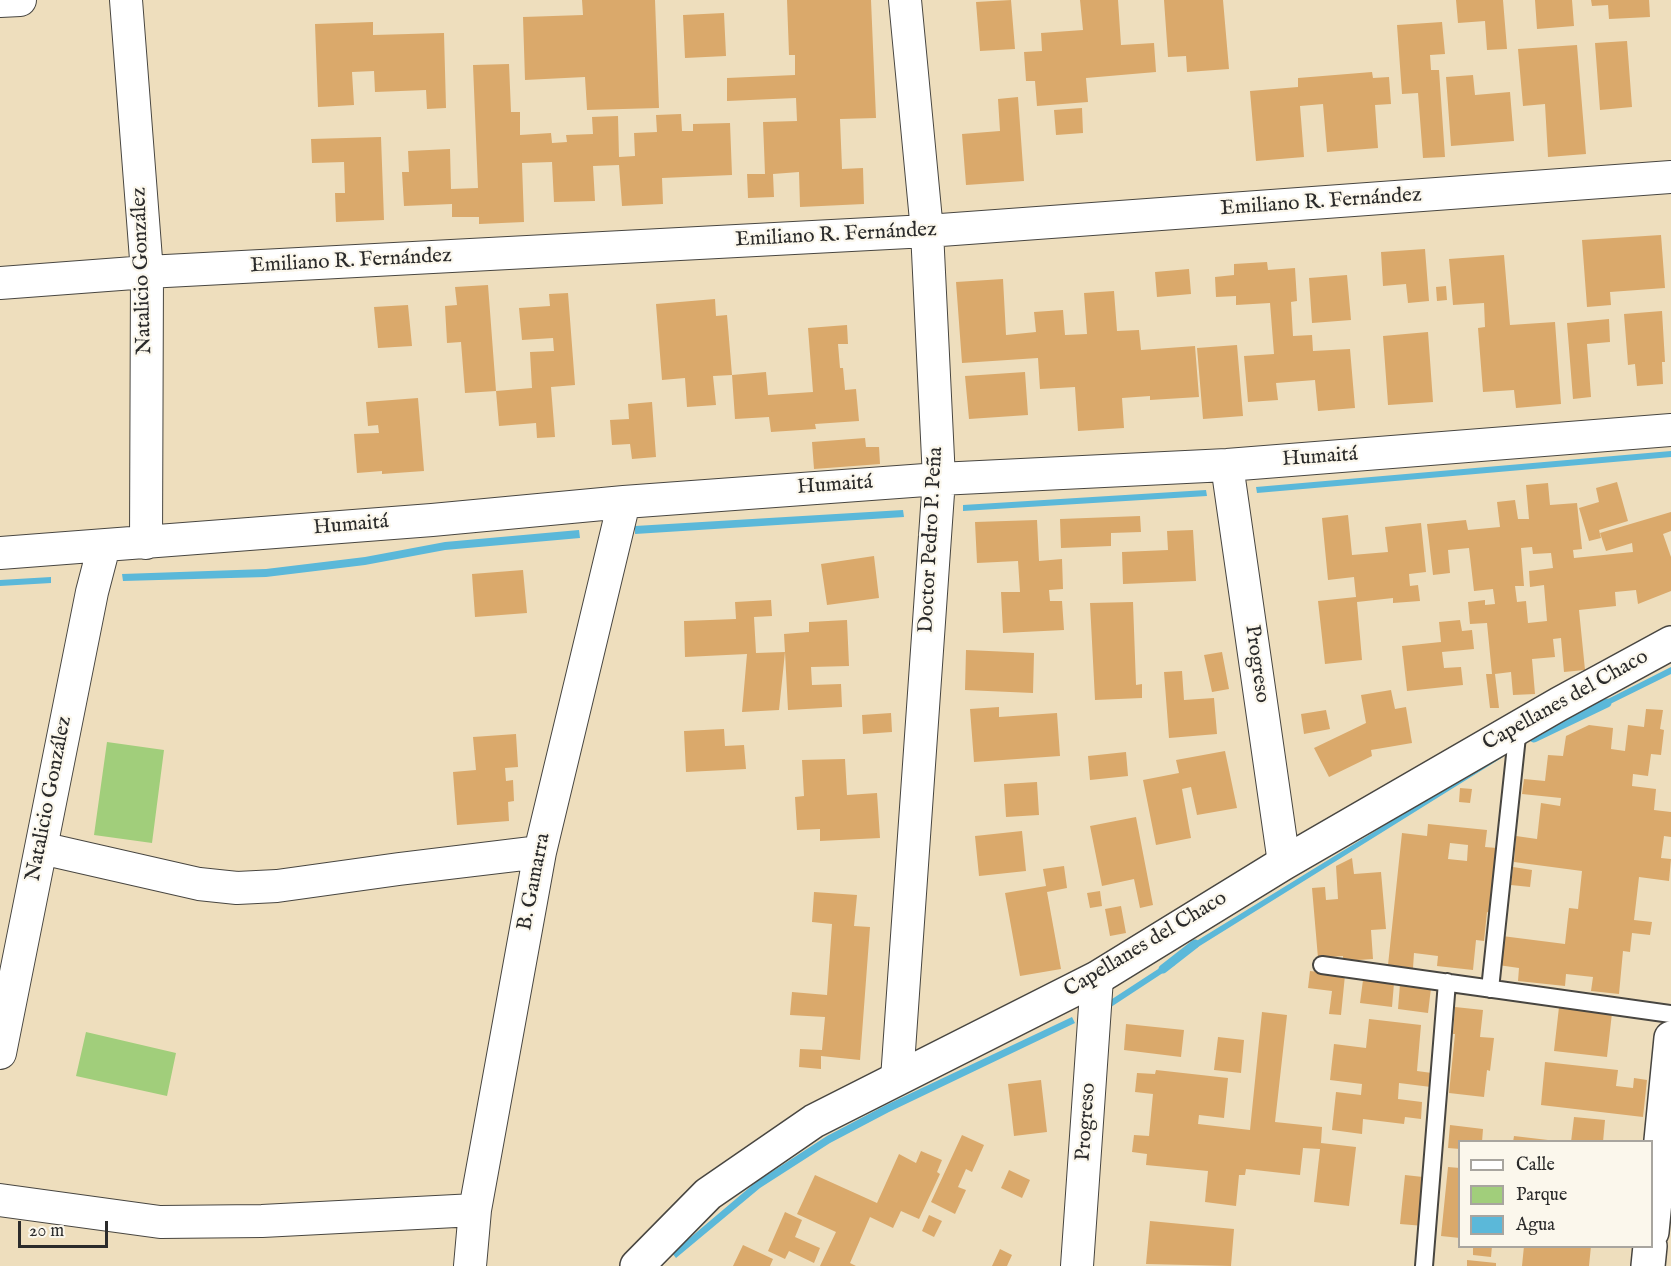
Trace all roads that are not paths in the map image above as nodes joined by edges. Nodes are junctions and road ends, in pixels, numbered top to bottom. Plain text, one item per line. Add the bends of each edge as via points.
1 (20, 0) edge
2 (126, 0) edge
3 (905, 0) edge
4 (0, 2) edge
5 (1671, 177) edge
6 (927, 231) junction
7 (147, 273) junction
8 (0, 283) edge
9 (1671, 430) edge
10 (1227, 465) junction
11 (939, 479) junction
12 (624, 502) junction
13 (146, 543) junction
14 (104, 546) junction
15 (0, 553) edge
16 (1671, 643) edge
17 (1518, 727) junction
18 (40, 848) junction
19 (540, 852) junction
20 (1284, 863) junction
21 (1322, 965) dead end
22 (1097, 978) junction
23 (1447, 982) junction
24 (1490, 989) junction
25 (1671, 1014) edge
26 (1671, 1038) edge
27 (0, 1053) edge
28 (897, 1079) junction
29 (0, 1200) edge
30 (475, 1210) junction
31 (1653, 1222) edge
32 (1650, 1248) edge
33 (470, 1266) edge
34 (639, 1266) edge
35 (1077, 1266) edge
36 (1424, 1266) edge
37 (1648, 1266) edge

1 - 4 street
2 - 7 street, Natalicio González
3 - 6 street, Doctor Pedro P. Peña
5 - 6 street, Emiliano R. Fernández
6 - 7 street, Emiliano R. Fernández
6 - 11 street, Doctor Pedro P. Peña
7 - 8 street, Emiliano R. Fernández
7 - 13 street, Natalicio González
9 - 10 street, Humaitá
10 - 11 street, Humaitá
10 - 20 street, Progreso
11 - 12 street, Humaitá
11 - 28 street, Doctor Pedro P. Peña
12 - 13 street, Humaitá
12 - 19 street, B. Gamarra
13 - 14 street, Humaitá
14 - 15 street, Humaitá
14 - 18 street, Natalicio González
16 - 17 street, Capellanes del Chaco
17 - 20 street, Capellanes del Chaco
17 - 24 lane
18 - 19 street via 200,884 237,888
18 - 27 street, Natalicio González
19 - 30 street, B. Gamarra
20 - 22 street, Capellanes del Chaco
21 - 23 lane
22 - 28 street, Capellanes del Chaco
22 - 35 street, Progreso
23 - 24 lane
23 - 36 lane
24 - 25 lane
26 - 31 street
28 - 34 street, Capellanes del Chaco via 814,1121 708,1194
29 - 30 street via 160,1222
30 - 33 street, B. Gamarra
32 - 37 street

